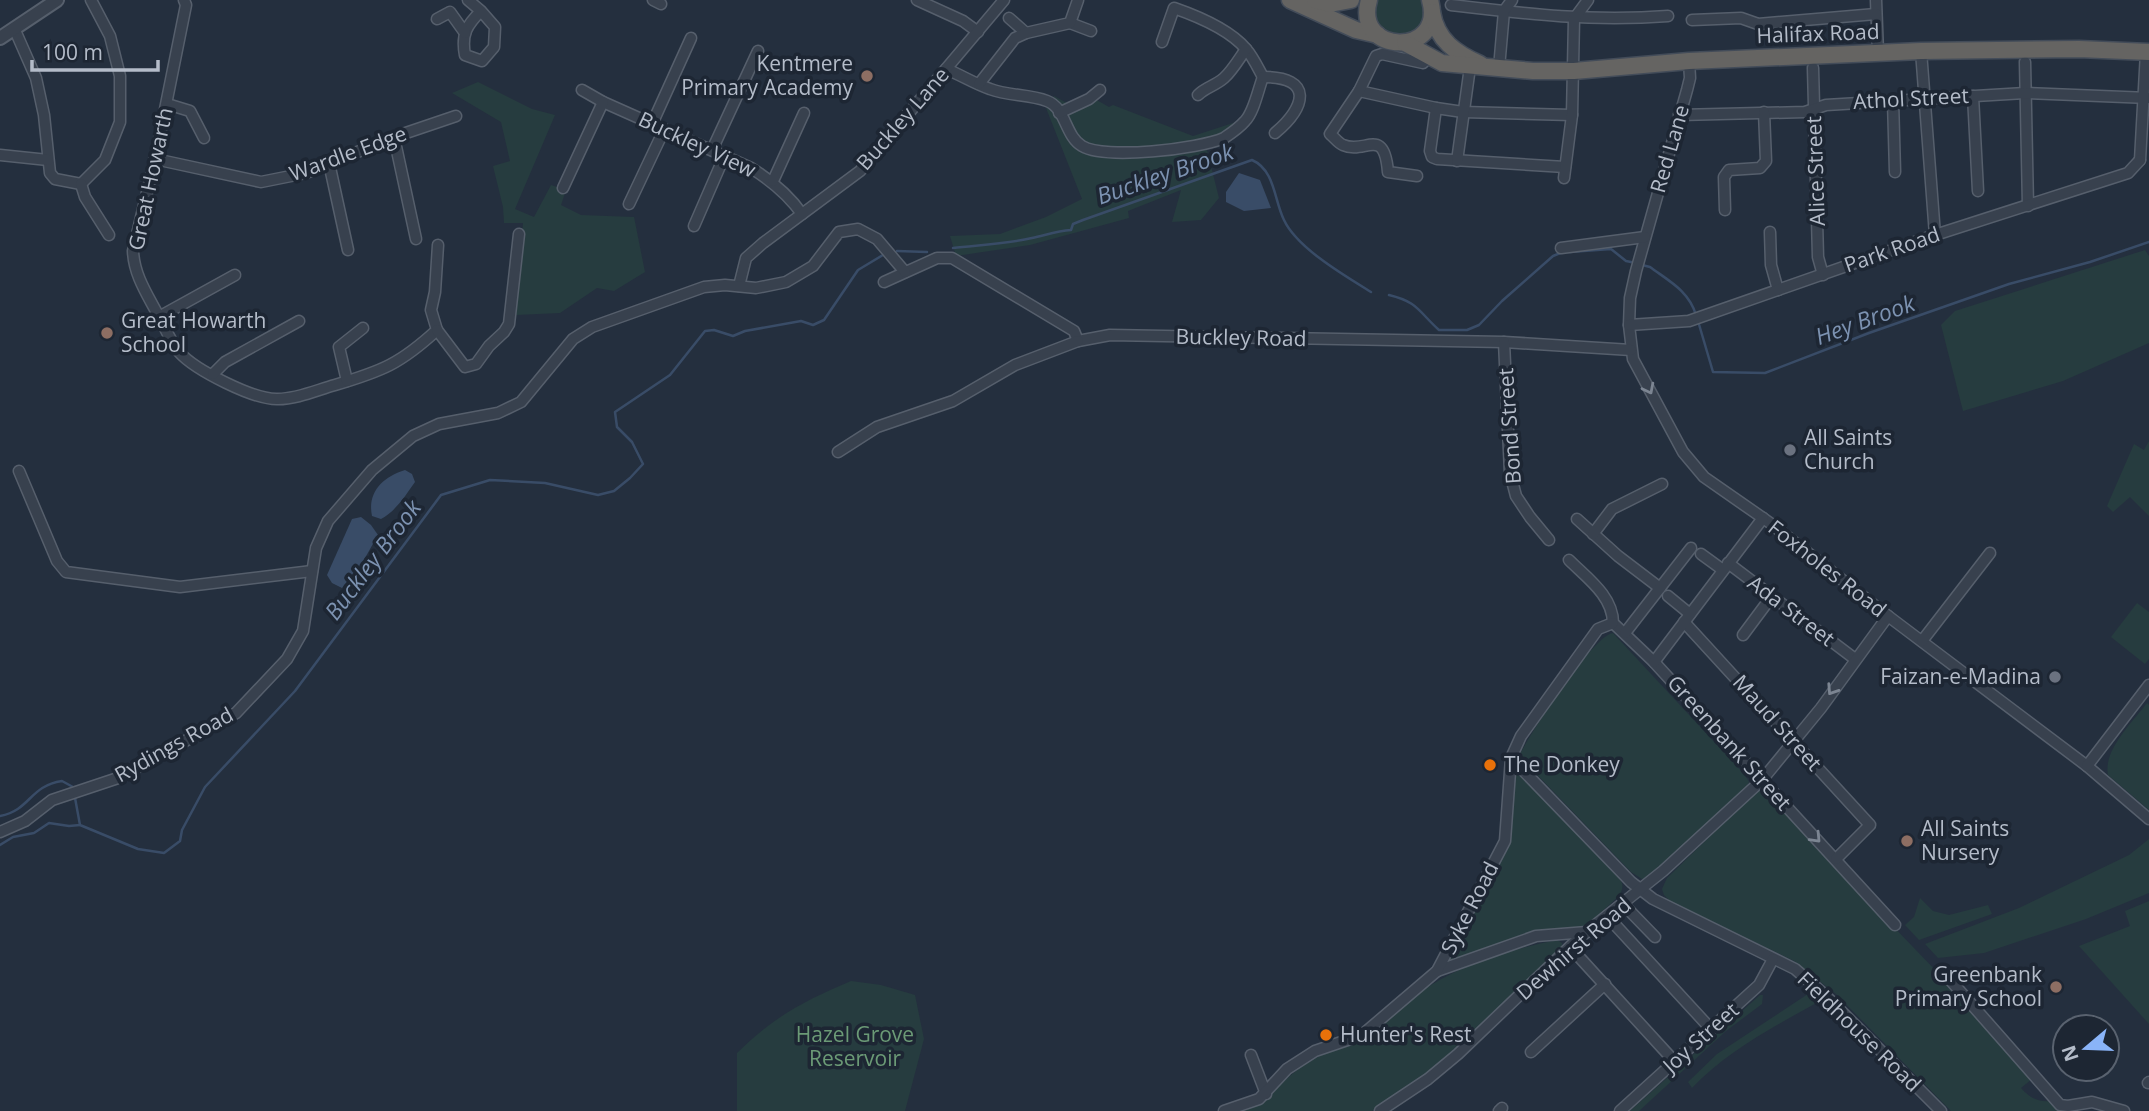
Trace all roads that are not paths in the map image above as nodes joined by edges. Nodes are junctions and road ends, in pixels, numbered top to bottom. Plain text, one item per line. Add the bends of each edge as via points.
1 (57, 0) edge
2 (91, 0) edge
3 (184, 0) edge
4 (468, 0) edge
5 (917, 0) edge
6 (1004, 0) edge
7 (1079, 0) edge
8 (1290, 0) edge
9 (1315, 0) edge
10 (1351, 0) edge
11 (1369, 0) edge
12 (1512, 0) edge
13 (1588, 0) edge
14 (1877, 0) edge
15 (1451, 5) dead end
16 (1431, 6) edge
17 (481, 11) junction
18 (1504, 11) junction
19 (1876, 15) junction
20 (1668, 16) dead end
21 (1009, 18) dead end
22 (438, 19) dead end
23 (1574, 19) junction
24 (1692, 20) dead end
25 (1070, 23) junction
26 (15, 28) junction
27 (1091, 31) dead end
28 (978, 32) junction
29 (465, 33) junction
30 (1026, 33) junction
31 (1378, 35) junction
32 (0, 38) edge
33 (691, 38) dead end
34 (1162, 42) dead end
35 (1405, 43) junction
36 (1246, 49) junction
37 (758, 51) dead end
38 (1921, 51) junction
39 (2147, 52) edge
40 (1878, 53) junction
41 (1429, 56) junction
42 (1689, 61) junction
43 (2025, 62) dead end
44 (1470, 67) junction
45 (1494, 68) junction
46 (1813, 68) dead end
47 (946, 69) junction
48 (1574, 71) junction
49 (1263, 77) junction
50 (979, 84) junction
51 (582, 90) dead end
52 (1100, 90) dead end
53 (1359, 91) junction
54 (2025, 93) junction
55 (1198, 95) dead end
56 (1973, 96) junction
57 (1923, 97) junction
58 (2147, 97) edge
59 (1893, 100) junction
60 (603, 102) junction
61 (167, 104) junction
62 (1436, 108) junction
63 (1814, 108) junction
64 (1463, 112) junction
65 (804, 113) dead end
66 (1059, 113) junction
67 (1764, 113) junction
68 (1572, 115) junction
69 (1679, 115) junction
70 (456, 116) dead end
71 (652, 124) junction
72 (664, 130) junction
73 (1275, 133) dead end
74 (394, 137) junction
75 (204, 138) dead end
76 (712, 150) junction
77 (0, 155) edge
78 (724, 157) junction
79 (155, 159) junction
80 (48, 160) junction
81 (1457, 161) junction
82 (2145, 162) edge
83 (329, 163) junction
84 (1895, 172) dead end
85 (1418, 176) dead end
86 (773, 181) junction
87 (81, 184) junction
88 (563, 188) dead end
89 (1978, 191) dead end
90 (629, 204) dead end
91 (2028, 206) junction
92 (1725, 210) dead end
93 (802, 214) junction
94 (694, 226) dead end
95 (1770, 232) dead end
96 (519, 234) dead end
97 (1935, 234) junction
98 (109, 235) dead end
99 (1645, 237) junction
100 (416, 239) dead end
101 (438, 245) dead end
102 (1561, 248) dead end
103 (348, 250) dead end
104 (1636, 271) joint
105 (905, 272) junction
106 (235, 275) dead end
107 (1823, 275) junction
108 (884, 282) dead end
109 (739, 286) junction
110 (1778, 290) junction
111 (159, 317) junction
112 (299, 321) dead end
113 (1629, 325) junction
114 (363, 328) dead end
115 (437, 330) junction
116 (1078, 341) junction
117 (1504, 342) junction
118 (1631, 350) junction
119 (213, 374) junction
120 (347, 381) junction
121 (838, 452) dead end
122 (19, 471) dead end
123 (1662, 484) dead end
124 (1763, 518) junction
125 (1577, 519) dead end
126 (1593, 534) junction
127 (1549, 540) dead end
128 (1990, 553) dead end
129 (1570, 560) dead end
130 (1725, 566) junction
131 (313, 571) junction
132 (1660, 588) junction
133 (1668, 596) dead end
134 (1772, 596) junction
135 (1888, 616) junction
136 (1687, 618) junction
137 (1613, 623) junction
138 (1625, 633) junction
139 (1743, 635) dead end
140 (1922, 641) junction
141 (1854, 659) junction
142 (1654, 662) junction
143 (2149, 685) edge
144 (1794, 742) junction
145 (1511, 758) junction
146 (2087, 766) junction
147 (1762, 780) junction
148 (2149, 819) edge
149 (0, 832) edge
150 (1836, 859) junction
151 (1642, 889) junction
152 (1623, 904) junction
153 (1607, 916) junction
154 (1895, 925) dead end
155 (1587, 932) junction
156 (1655, 937) dead end
157 (1570, 947) junction
158 (1773, 959) junction
159 (1437, 971) junction
160 (1944, 973) dead end
161 (1605, 984) junction
162 (1711, 1029) junction
163 (1531, 1052) dead end
164 (1251, 1055) dead end
165 (1675, 1062) junction
166 (1266, 1094) junction
167 (1224, 1111) edge
168 (1380, 1111) edge
169 (1620, 1111) edge
170 (1941, 1111) edge
171 (2124, 1111) edge

1 - 26 street
2 - 87 street via 110,36 120,76 120,122 105,160
3 - 61 street, Great Howarth
4 - 17 street
5 - 28 street
6 - 28 street, Buckley Lane
7 - 25 street
8 - 31 highway
9 - 10 highway via 1330,4
11 - 31 highway via 1368,19
12 - 18 street
13 - 23 street
14 - 19 street
15 - 18 street
16 - 35 highway via 1425,32
16 - 45 highway, Halifax Road via 1439,34 1450,47
17 - 29 street
17 - 29 street via 495,27 494,47 482,61 465,55
18 - 23 street
18 - 45 street
19 - 24 street via 1758,24 1741,18
19 - 40 street
20 - 23 street
21 - 30 street
22 - 29 street via 450,12
23 - 48 street
25 - 27 street
25 - 30 street
26 - 32 street
26 - 80 street via 36,78
28 - 47 street, Buckley Lane
30 - 50 street via 1015,38
31 - 35 highway, Halifax Road via 1392,43
33 - 71 street
34 - 36 street via 1174,8 1198,16
35 - 41 highway, Halifax Road
36 - 49 street
36 - 55 street via 1225,77
37 - 76 street
38 - 39 highway, Halifax Road
38 - 40 highway, Halifax Road
38 - 57 street
39 - 58 street
40 - 42 highway, Halifax Road
41 - 44 highway, Halifax Road
41 - 53 street via 1423,63 1376,56
42 - 48 highway, Halifax Road
42 - 69 street, Red Lane via 1690,78
43 - 54 street
44 - 45 highway, Halifax Road
44 - 64 street
45 - 48 highway, Halifax Road
46 - 63 street, Alice Street
47 - 50 street
47 - 93 street, Buckley Lane via 860,171
48 - 68 street
49 - 66 street via 1247,120 1224,137 1201,144 1142,152 1084,148 1071,138
49 - 73 street via 1283,77 1295,83 1299,92 1300,104
50 - 66 street via 1050,102
51 - 60 street, Buckley View
52 - 66 street
53 - 62 street
53 - 85 street via 1330,134 1343,145 1379,146 1387,158 1388,172
54 - 56 street, Athol Street
54 - 58 street, Athol Street
54 - 91 street
56 - 57 street, Athol Street
56 - 89 street
57 - 59 street, Athol Street
57 - 97 street
58 - 82 street
59 - 63 street, Athol Street
59 - 84 street
60 - 71 street, Buckley View
60 - 88 street
61 - 75 street via 190,111
61 - 79 street, Great Howarth
62 - 64 street
62 - 81 street via 1431,154
63 - 67 street, Athol Street
63 - 107 street, Alice Street via 1818,257
64 - 68 street
64 - 81 street
65 - 86 street
67 - 69 street, Athol Street
67 - 92 street via 1766,161 1760,168 1729,170 1724,177
68 - 81 street via 1565,173
69 - 99 street, Red Lane
70 - 74 street, Wardle Edge
71 - 72 street, Buckley View
72 - 76 street, Buckley View
72 - 90 street
74 - 83 street, Wardle Edge
74 - 100 street
76 - 78 street, Buckley View
77 - 80 street
78 - 86 street, Buckley View
78 - 94 street
79 - 83 street, Wardle Edge via 261,182
79 - 111 street, Great Howarth via 133,258
80 - 87 street via 55,179
82 - 91 street, Park Road via 2129,173
83 - 103 street
86 - 93 street, Buckley View
87 - 98 street
91 - 97 street, Park Road
93 - 109 street, Buckley Lane via 746,258
95 - 110 street via 1771,265
96 - 115 street via 511,317 505,332 476,364 465,368
97 - 107 street, Park Road
99 - 102 street
99 - 104 street, Red Lane
101 - 115 street via 431,310
104 - 113 street, Foxholes Road
105 - 108 street
105 - 109 street, Rydings Road via 877,239 858,229 839,232 813,266 786,282
105 - 116 street via 937,258 952,258 1074,331
106 - 111 street
107 - 110 street, Park Road
109 - 131 street, Rydings Road via 704,287 592,327 573,339 521,402 498,413 439,424 413,436 372,470 328,521 316,548
110 - 113 street, Park Road via 1689,321
111 - 119 street, Great Howarth via 180,353
112 - 119 street via 225,362
113 - 118 street, Foxholes Road
114 - 120 street via 339,347
115 - 120 street, Great Howarth via 399,362
116 - 117 street, Buckley Road via 1110,335
116 - 121 street, Buckley Road via 1015,365 953,401 877,427
117 - 118 street, Buckley Road
117 - 127 street, Bond Street via 1510,472 1516,496
118 -> 124 street, Foxholes Road via 1683,452 1704,477
119 - 120 street, Great Howarth via 250,395 278,399
122 - 131 street via 65,572 180,587
123 - 126 street via 1612,509
124 - 130 street
124 - 135 street, Foxholes Road
125 - 126 street
126 - 132 street
128 - 140 street
129 - 137 street, Greenbank Street via 1605,597 1613,609
130 - 132 street, Ada Street via 1696,551
130 - 134 street, Ada Street
130 - 136 street
131 - 149 street, Rydings Road via 303,631 287,659 236,713 118,778 52,800 25,821
132 - 138 street
133 - 136 street, Maud Street
134 - 139 street
134 - 141 street, Ada Street
135 - 140 street, Foxholes Road
135 - 141 street, Dewhirst Road
136 - 142 street
136 - 144 street, Maud Street
137 - 138 street, Greenbank Street
137 - 145 street, Syke Road via 1597,631 1521,736
138 - 142 street, Greenbank Street
140 - 146 street, Foxholes Road
141 -> 144 street, Dewhirst Road
142 - 147 street, Greenbank Street
143 - 146 street
144 - 147 street, Dewhirst Road
144 - 150 street, Maud Street via 1870,825
145 - 151 street, Fieldhouse Road
145 - 159 street, Syke Road via 1504,841
146 - 148 street, Foxholes Road
147 -> 150 street, Greenbank Street
147 - 151 street, Dewhirst Road
150 - 154 street, Greenbank Street
151 - 152 street, Dewhirst Road
151 - 158 street, Fieldhouse Road via 1653,899
152 - 153 street, Dewhirst Road
152 - 156 street
153 - 155 street, Dewhirst Road
153 - 162 street
155 - 157 street, Dewhirst Road
155 - 159 street via 1536,936
157 - 161 street
157 - 168 street, Dewhirst Road via 1458,1054
158 - 162 street, Joy Street via 1759,985
158 - 170 street, Fieldhouse Road via 1796,970 1825,995
159 - 166 street, Syke Road via 1362,1035 1306,1057 1287,1069
160 - 171 street via 2060,1105 2092,1102
161 - 163 street
161 - 165 street
162 - 165 street, Joy Street
164 - 166 street
165 - 169 street, Joy Street
166 - 167 street, Syke Road

